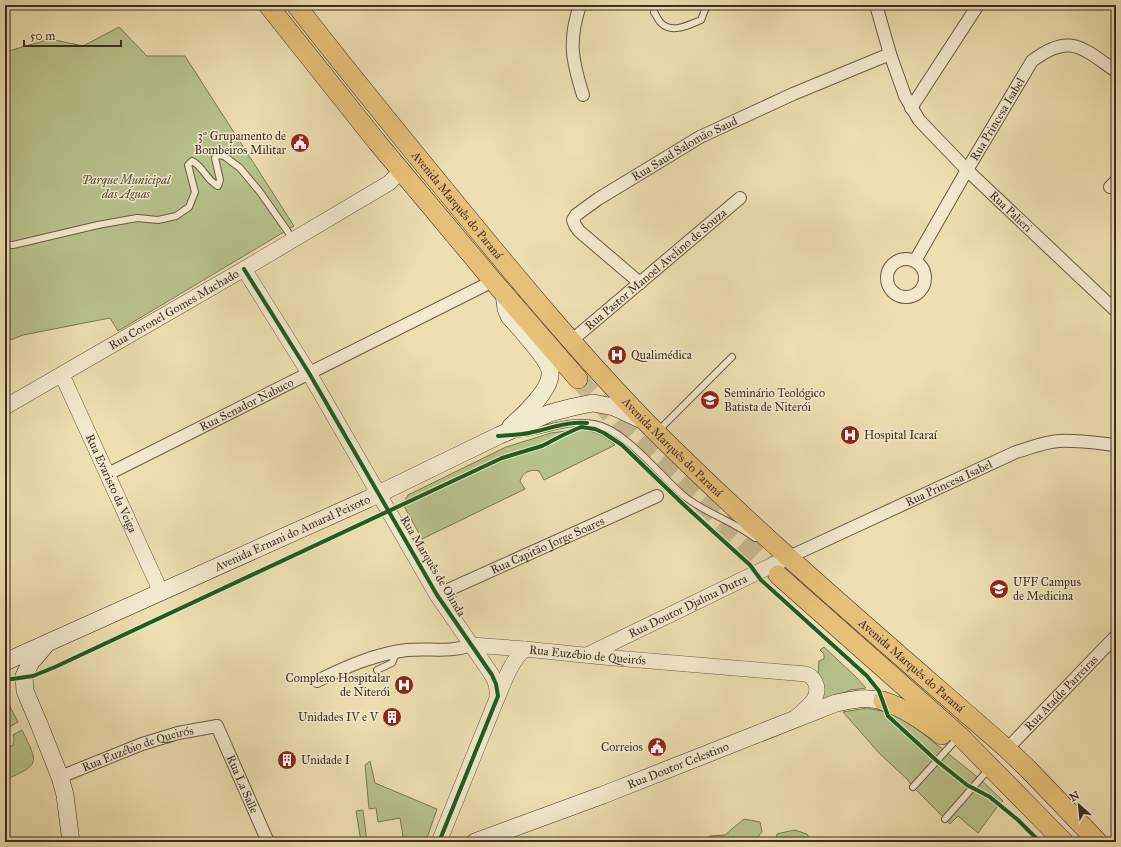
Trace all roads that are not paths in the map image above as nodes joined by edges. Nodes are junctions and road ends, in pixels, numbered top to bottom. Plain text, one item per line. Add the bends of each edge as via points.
1 (268, 5) edge
2 (580, 5) edge
3 (707, 5) edge
4 (876, 5) edge
5 (978, 5) edge
6 (302, 7) edge
7 (654, 12) dead end
8 (890, 54) junction
9 (1116, 71) edge
10 (358, 84) junction
11 (583, 95) dead end
12 (334, 102) junction
13 (911, 108) junction
14 (419, 158) junction
15 (967, 170) junction
16 (401, 172) junction
17 (740, 198) dead end
18 (294, 240) junction
19 (5, 245) edge
20 (915, 261) dead end
21 (244, 269) junction
22 (640, 283) junction
23 (498, 288) junction
24 (1116, 311) edge
25 (571, 341) junction
26 (732, 357) dead end
27 (309, 373) junction
28 (62, 375) junction
29 (578, 379) tunnel mouth
30 (5, 407) edge
31 (652, 427) junction
32 (498, 436) junction
33 (1116, 445) edge
34 (108, 474) junction
35 (379, 494) junction
36 (657, 496) dead end
37 (789, 557) junction
38 (778, 575) tunnel mouth
39 (161, 592) junction
40 (438, 595) junction
41 (628, 635) junction
42 (1116, 636) edge
43 (46, 644) junction
44 (472, 646) junction
45 (525, 649) junction
46 (397, 651) junction
47 (586, 656) junction
48 (632, 660) junction
49 (5, 662) edge
50 (378, 670) dead end
51 (317, 681) dead end
52 (498, 696) junction
53 (882, 701) joint
54 (794, 719) junction
55 (217, 726) joint
56 (953, 743) junction
57 (1007, 749) junction
58 (988, 770) junction
59 (60, 777) junction
60 (913, 787) dead end
61 (1014, 791) junction
62 (945, 819) dead end
63 (71, 842) edge
64 (268, 842) edge
65 (439, 842) edge
66 (474, 842) edge
67 (1064, 842) edge
68 (1098, 842) edge

1 - 12 main road, Avenida Marquês do Paraná
2 - 11 street via 574,23 572,46 575,70
3 - 7 lane via 701,20 677,28 666,26
4 - 8 street, Rua Palieri
5 - 13 street
6 - 10 main road, Avenida Marquês do Paraná
8 - 13 street, Rua Palieri
8 - 22 street, Rua Saud Salomão Saud via 793,94 700,138 576,215 573,220 579,231
9 - 15 street, Rua Princesa Isabel via 1077,46 1068,45 1044,52 1032,61
10 - 12 main road
10 - 14 main road, Avenida Marquês do Paraná
12 - 16 main road, Avenida Marquês do Paraná
13 - 15 street, Rua Palieri via 919,120
14 - 16 main road
14 - 25 main road, Avenida Marquês do Paraná
15 - 20 street, Rua Princesa Isabel
15 - 24 street, Rua Palieri
16 - 18 street, Rua Coronel Gomes Machado via 390,183
16 - 23 main road, Avenida Marquês do Paraná
17 - 22 street, Rua Pastor Manoel Avelino de Souza
18 - 19 lane via 240,168 224,156 218,155 215,158 220,180 218,186 212,183 197,163 192,161 188,165 195,192 189,207 176,216 158,220 137,218
18 - 21 street, Rua Coronel Gomes Machado
21 - 27 street, Rua Marquês de Olinda
21 - 28 street, Rua Coronel Gomes Machado
22 - 25 street, Rua Pastor Manoel Avelino de Souza
23 - 27 street, Rua Senador Nabuco
23 - 29 main road, Avenida Marquês do Paraná
23 - 32 main road via 509,316 546,362 550,372 547,385 537,400
25 - 31 main road, Avenida Marquês do Paraná
26 - 31 lane
27 - 34 street, Rua Senador Nabuco
27 - 35 street, Rua Marquês de Olinda
28 - 30 street, Rua Coronel Gomes Machado
28 - 34 street, Rua Evaristo da Veiga
31 - 32 main road, Avenida Ernani do Amaral Peixoto via 629,412 614,406 593,403 550,413
31 - 37 main road, Avenida Marquês do Paraná
32 - 35 main road, Avenida Ernani do Amaral Peixoto
32 - 37 lane via 527,434 561,424 595,424 614,432 628,443 684,496 764,545
33 - 37 street, Rua Princesa Isabel via 1059,441 1016,452
34 - 39 street, Rua Evaristo da Veiga
35 - 39 main road, Avenida Ernani do Amaral Peixoto
35 - 40 street, Rua Marquês de Olinda
36 - 40 street, Rua Capitão Jorge Soares
37 - 41 street, Rua Doutor Djalma Dutra
37 - 57 main road, Avenida Marquês do Paraná
38 - 61 main road, Avenida Marquês do Paraná via 960,736
39 - 43 main road, Avenida Ernani do Amaral Peixoto
40 - 44 street, Rua Marquês de Olinda
41 - 47 street, Rua Doutor Djalma Dutra
41 - 48 street via 625,646
42 - 57 street, Rua Ataíde Parreiras
43 - 49 main road, Avenida Ernani do Amaral Peixoto
43 - 59 main road via 31,662 24,676 25,691
44 - 45 street, Rua Euzébio de Queirós
44 - 46 street, Rua Euzébio de Queirós via 454,650
44 - 52 street, Rua Marquês de Olinda via 492,675
45 - 47 street, Rua Euzébio de Queirós
45 - 52 street via 514,661
46 - 50 lane via 392,663
46 - 51 street, Rua Euzébio de Queirós via 364,660
47 - 48 street, Rua Euzébio de Queirós
48 - 54 street, Rua Euzébio de Queirós via 809,675 816,685 816,694 811,703
52 - 65 street
53 - 54 main road, Rua Doutor Celestino via 863,698 836,703
53 - 56 main road via 914,714
54 - 66 main road, Rua Doutor Celestino via 603,795
55 - 59 street, Rua Euzébio de Queirós via 178,733 142,744
55 - 64 street, Rua La Salle
56 - 58 main road
56 - 60 lane
57 - 68 main road, Avenida Marquês do Paraná
58 - 61 main road
58 - 62 lane
59 - 63 main road via 65,794
61 - 67 main road, Avenida Marquês do Paraná

